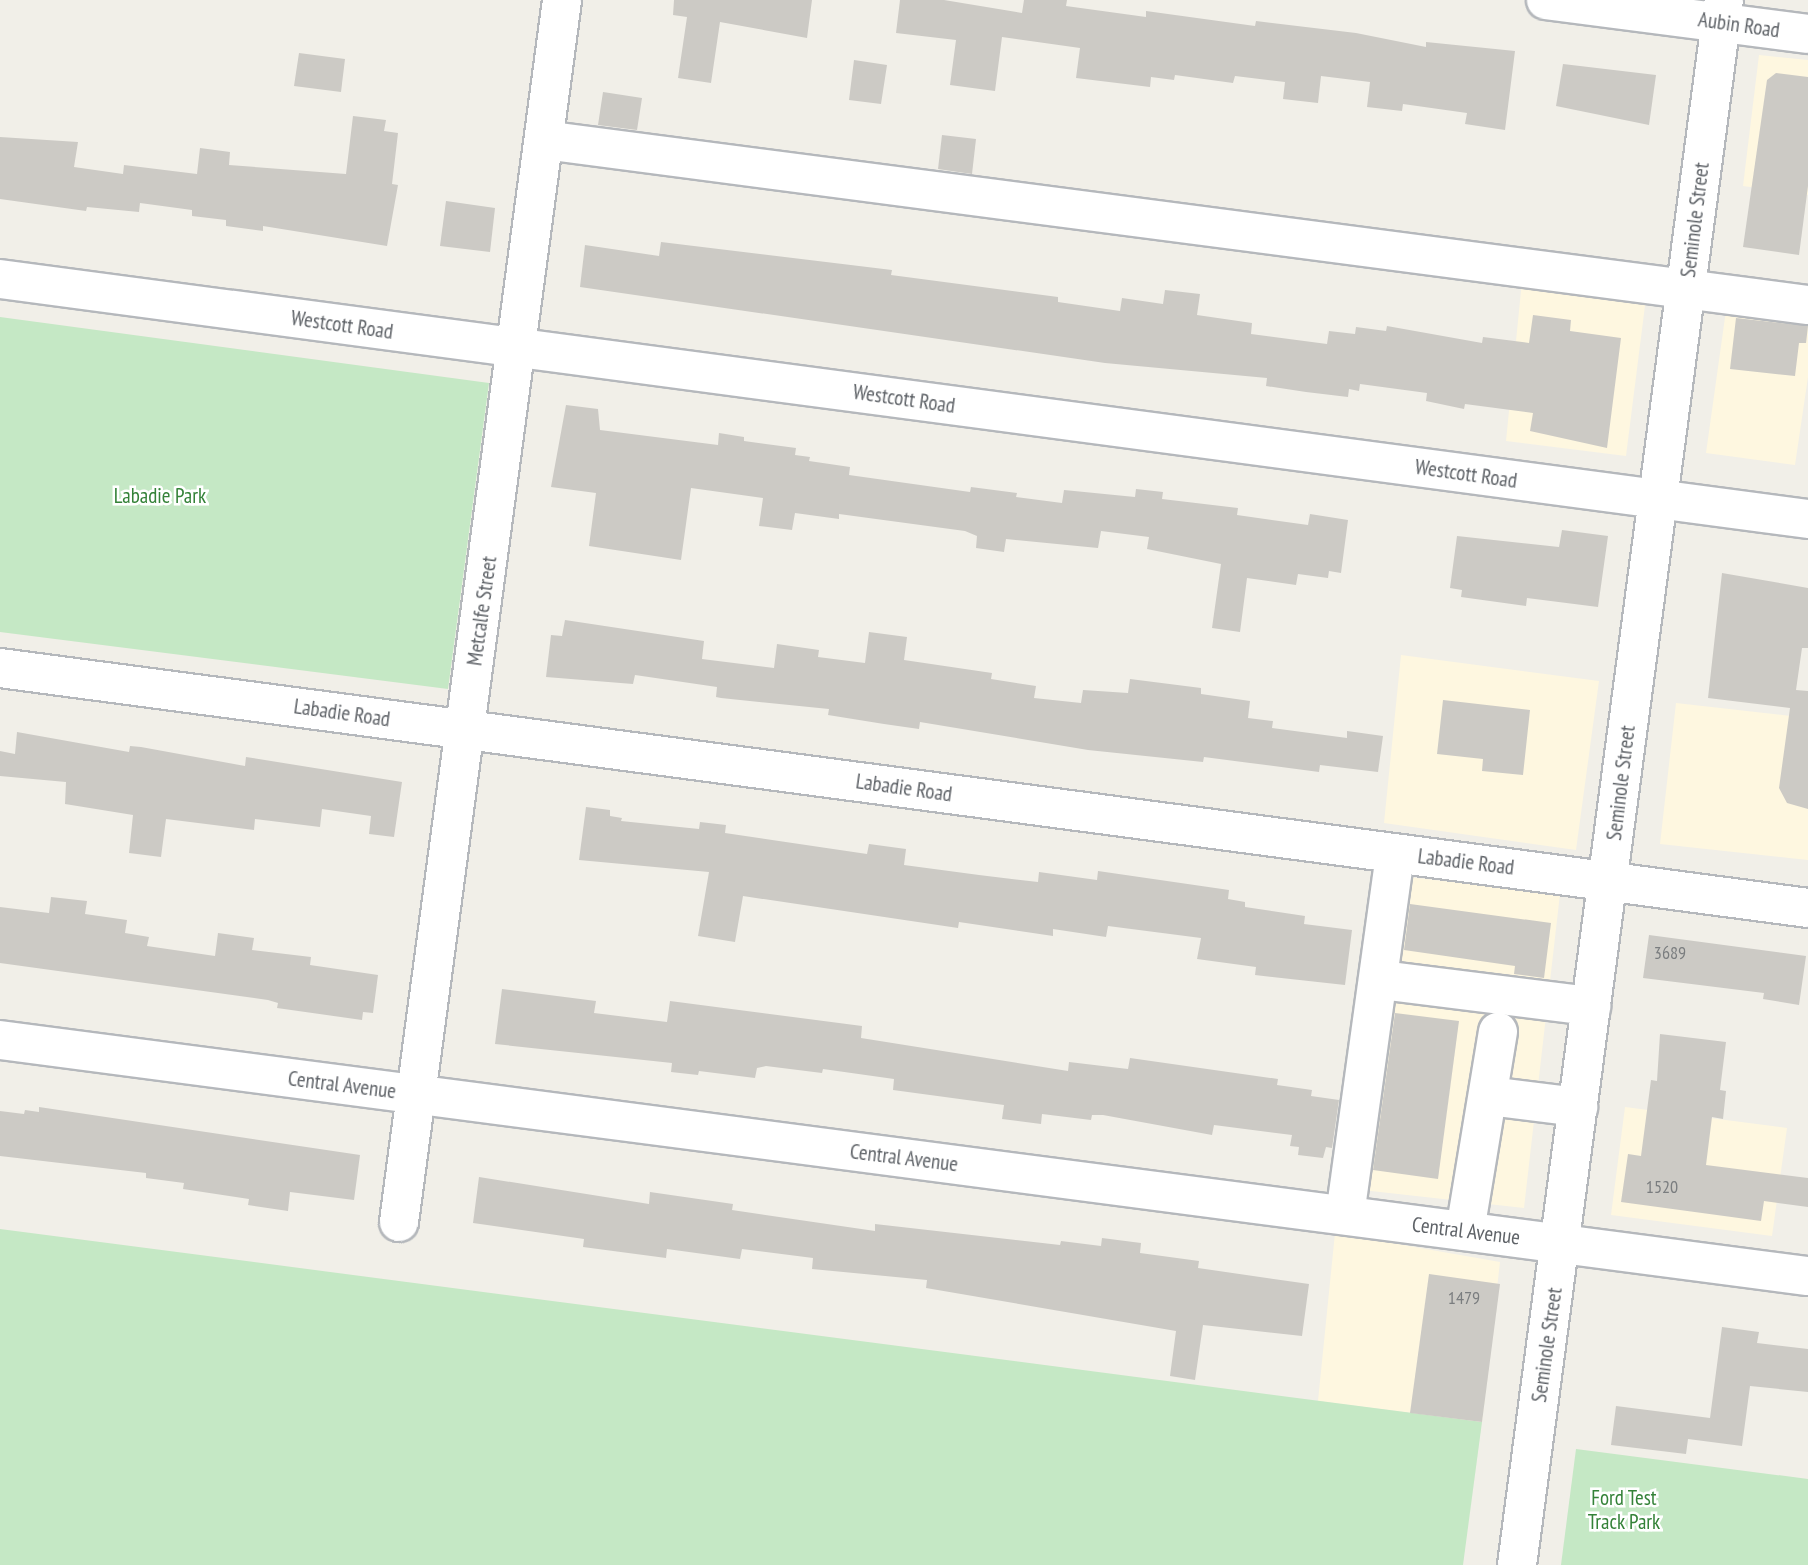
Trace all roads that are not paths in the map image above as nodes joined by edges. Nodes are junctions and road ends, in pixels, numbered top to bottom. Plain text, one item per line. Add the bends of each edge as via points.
1 (562, 0) edge
2 (1546, 0) edge
3 (1722, 11) edge
4 (1808, 34) edge
5 (544, 140) junction
6 (0, 279) edge
7 (1686, 289) junction
8 (1808, 305) edge
9 (517, 348) junction
10 (1658, 499) junction
11 (1808, 519) edge
12 (0, 668) edge
13 (466, 729) junction
14 (1395, 853) junction
15 (1608, 881) junction
16 (1808, 908) edge
17 (1381, 980) junction
18 (1591, 1006) junction
19 (1499, 1032) dead end
20 (0, 1040) edge
21 (416, 1094) junction
22 (1488, 1096) junction
23 (1578, 1107) junction
24 (1345, 1215) junction
25 (399, 1222) dead end
26 (1465, 1231) junction
27 (1560, 1243) junction
28 (1808, 1276) edge
29 (1517, 1565) edge

1 - 5 street, Metcalfe Street
2 - 3 street, Aubin Road
3 - 4 street, Aubin Road
3 - 7 street, Seminole Street
5 - 7 street
5 - 9 street, Metcalfe Street
6 - 9 street, Westcott Road
7 - 8 street
7 - 10 street, Seminole Street
9 - 10 street, Westcott Road
9 - 13 street, Metcalfe Street
10 - 11 street, Westcott Road
10 - 15 street, Seminole Street
12 - 13 street, Labadie Road
13 - 14 street, Labadie Road
13 - 21 street, Metcalfe Street
14 - 15 street, Labadie Road
14 - 17 street
15 - 16 street, Labadie Road
15 - 18 street, Seminole Street
17 - 18 street
17 - 24 street
18 - 23 street, Seminole Street
19 - 22 street
20 - 21 street, Central Avenue
21 - 24 street, Central Avenue
21 - 25 street, Metcalfe Street
22 - 23 street
22 - 26 street
23 - 27 street, Seminole Street
24 - 26 street, Central Avenue
26 - 27 street, Central Avenue
27 - 28 street, Central Avenue
27 - 29 street, Seminole Street

